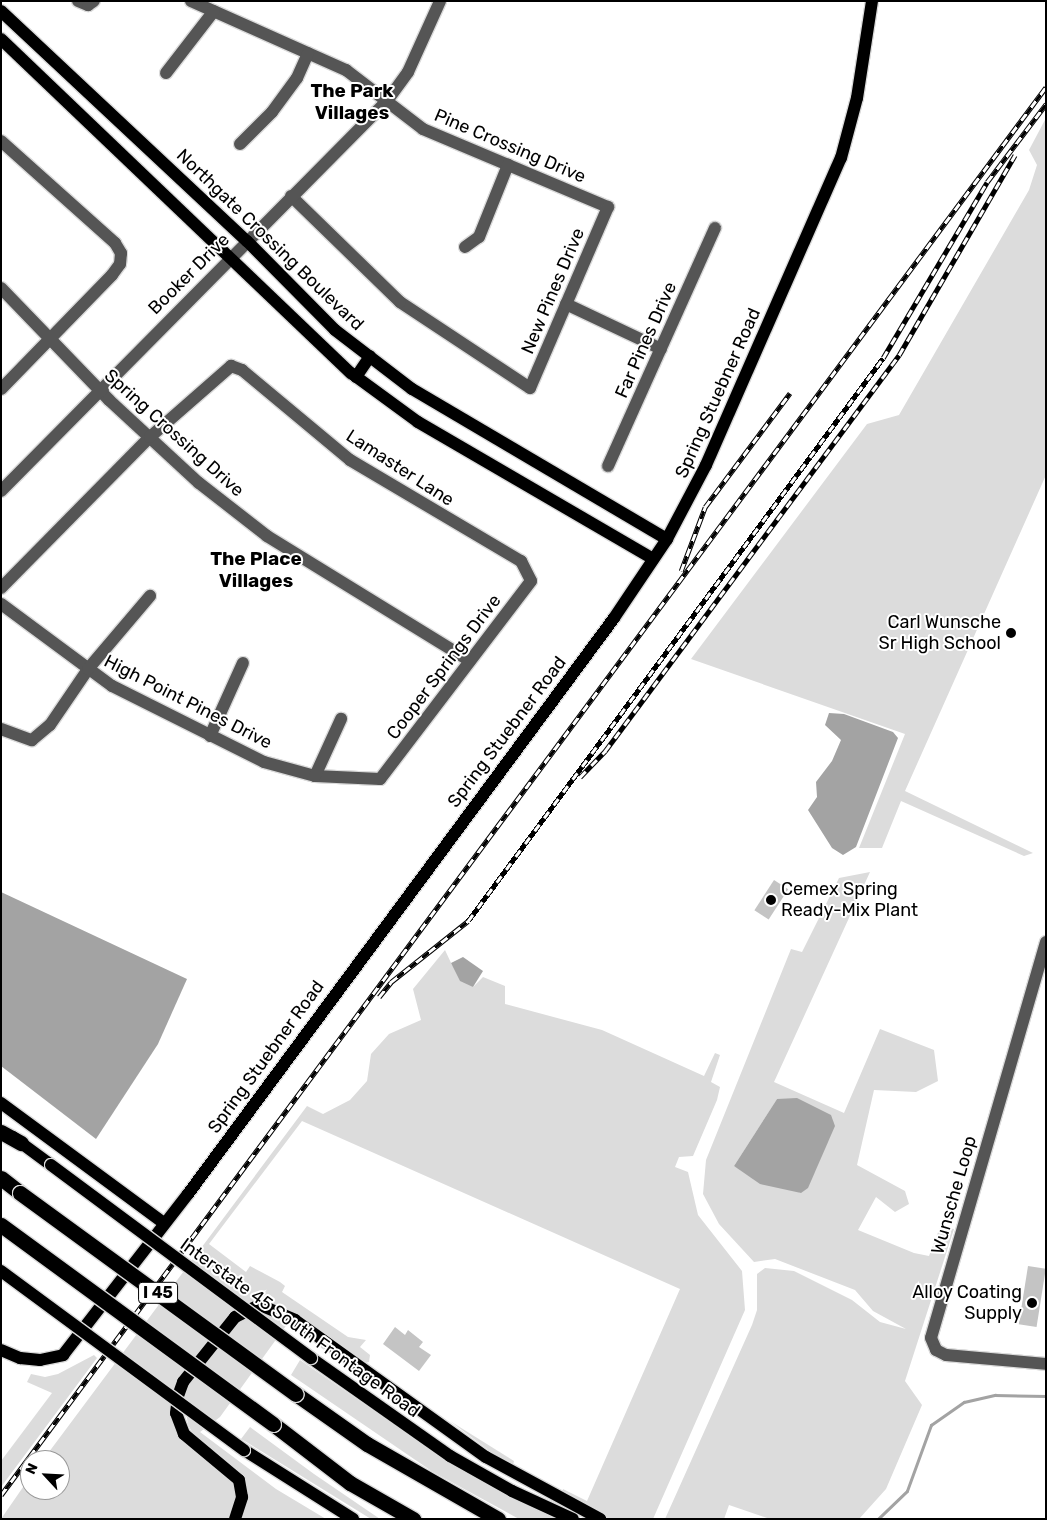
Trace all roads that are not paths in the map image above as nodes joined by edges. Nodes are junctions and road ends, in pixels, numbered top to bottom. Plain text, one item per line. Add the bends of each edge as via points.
1 (78, 1) edge
2 (94, 1) edge
3 (191, 1) edge
4 (440, 1) edge
5 (872, 1) edge
6 (1, 11) edge
7 (214, 12) junction
8 (1, 39) edge
9 (308, 53) junction
10 (166, 73) dead end
11 (88, 92) junction
12 (386, 101) junction
13 (74, 105) junction
14 (1, 141) edge
15 (240, 144) dead end
16 (508, 165) junction
17 (292, 196) junction
18 (608, 207) joint
19 (715, 228) dead end
20 (247, 241) junction
21 (465, 247) dead end
22 (229, 258) junction
23 (1, 288) edge
24 (566, 304) junction
25 (52, 338) junction
26 (661, 348) junction
27 (370, 356) junction
28 (356, 376) junction
29 (1, 389) edge
30 (100, 391) junction
31 (150, 437) junction
32 (503, 446) junction
33 (493, 464) junction
34 (608, 466) dead end
35 (1, 491) edge
36 (667, 539) junction
37 (654, 558) junction
38 (530, 574) joint
39 (1, 588) edge
40 (150, 596) dead end
41 (1, 604) edge
42 (470, 661) junction
43 (243, 663) dead end
44 (88, 669) junction
45 (342, 720) dead end
46 (1, 729) edge
47 (210, 736) junction
48 (315, 776) junction
49 (380, 779) joint
50 (1046, 942) edge
51 (1, 1103) edge
52 (1, 1130) edge
53 (20, 1143) joint
54 (1, 1178) edge
55 (164, 1223) junction
56 (1, 1225) edge
57 (1, 1271) edge
58 (1, 1350) edge
59 (1046, 1364) edge
60 (349, 1518) edge
61 (235, 1519) edge
62 (413, 1519) edge
63 (498, 1519) edge
64 (573, 1519) edge
65 (600, 1519) edge

1 - 2 street via 88,5
3 - 7 street, Pine Crossing Drive
4 - 12 street, Booker Drive via 408,72
5 - 36 main road, Spring Stuebner Road via 857,98 841,158 706,465
6 - 11 main road, Northgate Crossing Boulevard
7 - 9 street, Pine Crossing Drive
7 - 10 street
8 - 13 main road
9 - 12 street, Pine Crossing Drive via 346,70
9 - 15 street via 297,78 272,112
11 - 13 main road
11 - 20 main road, Northgate Crossing Boulevard
12 - 16 street, Pine Crossing Drive via 423,129
12 - 17 street, Booker Drive
13 - 22 main road
14 - 25 street via 115,243 121,253 120,264 112,275
16 - 18 street, Pine Crossing Drive
16 - 21 street via 479,237
17 - 20 street, Booker Drive
17 - 24 street, New Pines Drive via 400,302 530,388
18 - 24 street, New Pines Drive
19 - 26 street, Far Pines Drive
20 - 22 street, Booker Drive
20 - 27 main road, Northgate Crossing Boulevard via 334,330
22 - 28 main road
22 - 30 street, Booker Drive
23 - 25 street, Spring Crossing Drive
24 - 26 street
25 - 29 street
25 - 30 street, Spring Crossing Drive
26 - 34 street, Far Pines Drive
27 - 28 main road
27 - 32 main road, Northgate Crossing Boulevard via 412,390
28 - 33 main road via 418,422
30 - 31 street, Spring Crossing Drive
30 - 35 street, Booker Drive
31 - 38 street, Lamaster Lane via 231,366 242,370 350,460 521,561
31 - 39 street
31 - 42 street, Spring Crossing Drive via 198,484 267,536
32 - 33 main road
32 - 36 main road, Northgate Crossing Boulevard
33 - 37 main road
36 - 37 main road, Spring Stuebner Road
37 - 55 main road, Spring Stuebner Road via 614,618
38 - 42 street, Cooper Springs Drive via 531,581
40 - 44 street
41 - 44 street, High Point Pines Drive
42 - 49 street, Cooper Springs Drive
43 - 47 street
44 - 46 street via 50,725 32,740
44 - 47 street, High Point Pines Drive via 112,686
45 - 48 street
47 - 48 street, High Point Pines Drive via 264,762
48 - 49 street, High Point Pines Drive
50 - 59 street, Wunsche Loop via 931,1338 936,1350 946,1355
51 - 55 main road
52 - 53 highway
53 - 64 main road, Interstate 45 South Frontage Road, bridge via 311,1358 450,1456 512,1491
54 - 63 highway, I 45, bridge via 367,1444
55 - 58 main road, Spring Stuebner Road via 63,1355 40,1360 20,1358
56 - 62 highway, I 45, bridge via 350,1483
57 - 60 main road, bridge via 244,1450
61 - 65 main road via 242,1497 239,1480 184,1434 178,1424 177,1404 183,1382 235,1317 260,1305 296,1320 486,1457

